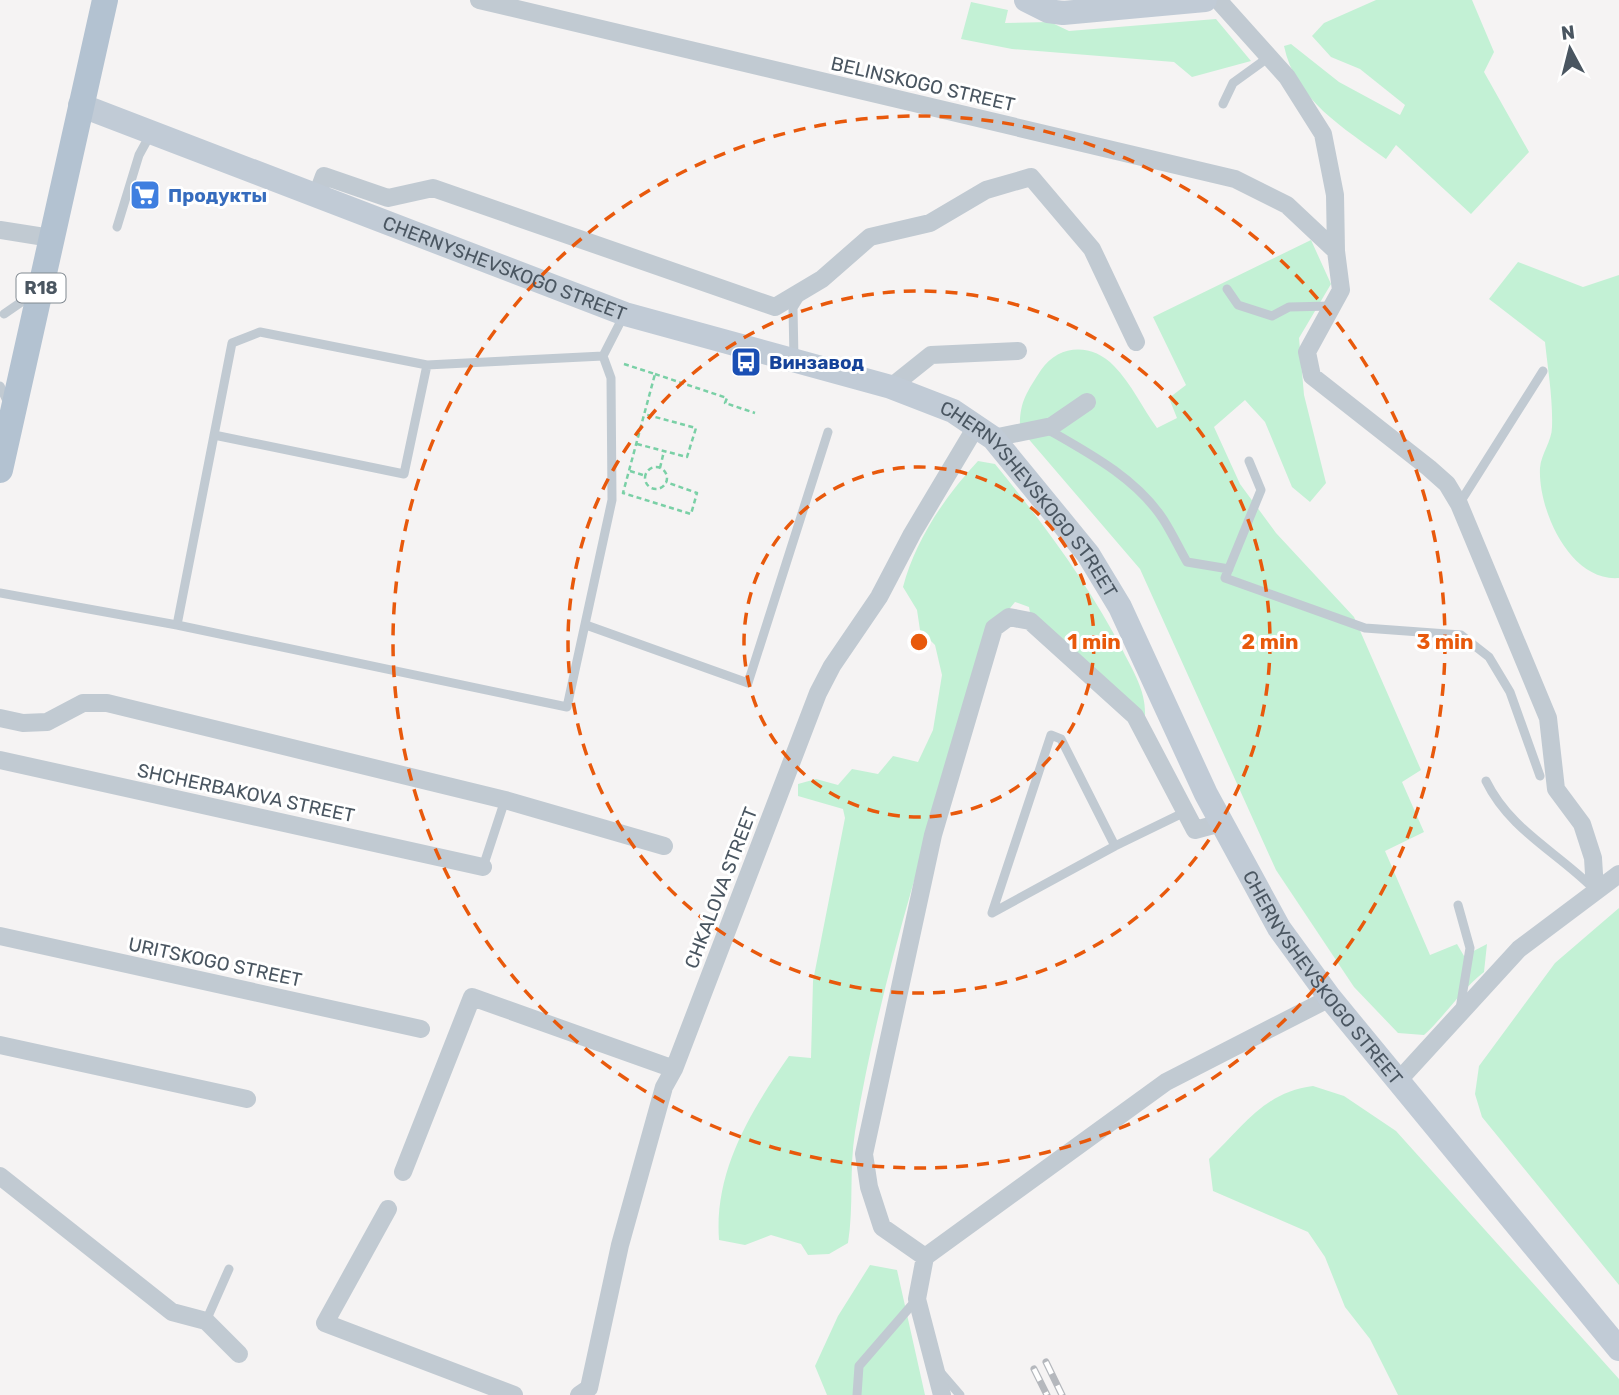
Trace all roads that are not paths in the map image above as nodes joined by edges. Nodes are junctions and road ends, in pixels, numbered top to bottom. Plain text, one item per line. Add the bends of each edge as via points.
1 (105, 0) edge
2 (480, 0) edge
3 (1026, 0) edge
4 (1205, 0) edge
5 (1218, 0) edge
6 (1107, 5) edge
7 (1269, 57) junction
8 (1223, 104) dead end
9 (80, 105) junction
10 (151, 133) junction
11 (317, 195) junction
12 (117, 227) dead end
13 (0, 230) edge
14 (51, 237) junction
15 (1336, 251) junction
16 (40, 289) junction
17 (806, 289) junction
18 (1227, 289) dead end
19 (1333, 306) junction
20 (4, 313) dead end
21 (625, 314) junction
22 (1136, 342) dead end
23 (1018, 351) dead end
24 (603, 356) junction
25 (794, 361) junction
26 (427, 365) junction
27 (1543, 371) dead end
28 (0, 386) edge
29 (891, 387) junction
30 (1087, 402) dead end
31 (12, 412) junction
32 (1045, 428) junction
33 (985, 431) junction
34 (828, 432) dead end
35 (214, 435) junction
36 (1248, 461) dead end
37 (0, 470) edge
38 (1459, 504) junction
39 (1228, 569) junction
40 (0, 593) edge
41 (177, 625) junction
42 (586, 625) junction
43 (0, 718) edge
44 (0, 761) edge
45 (1540, 776) dead end
46 (1486, 781) dead end
47 (505, 800) junction
48 (1185, 812) junction
49 (1220, 823) junction
50 (664, 846) dead end
51 (1115, 846) junction
52 (483, 867) joint
53 (1619, 874) edge
54 (1595, 890) junction
55 (1458, 905) dead end
56 (0, 936) edge
57 (1329, 998) junction
58 (1459, 1014) junction
59 (421, 1029) dead end
60 (0, 1045) edge
61 (674, 1069) junction
62 (1399, 1080) junction
63 (247, 1099) dead end
64 (403, 1172) dead end
65 (0, 1176) edge
66 (388, 1209) dead end
67 (925, 1257) junction
68 (229, 1269) dead end
69 (917, 1300) junction
70 (206, 1321) junction
71 (1619, 1349) edge
72 (239, 1354) dead end
73 (935, 1366) junction
74 (586, 1392) edge
75 (514, 1395) edge
76 (857, 1395) edge
77 (942, 1395) edge
78 (960, 1395) edge

1 - 9 main road, R18
2 - 15 street, BELINSKOGO STREET via 1235,179 1287,205
3 - 6 main road via 1063,13
4 - 6 main road
5 - 7 street
7 - 8 lane via 1233,83
7 - 15 street via 1322,134 1335,195
9 - 10 main road, CHERNYSHEVSKOGO STREET
9 - 14 main road, R18
10 - 11 main road, CHERNYSHEVSKOGO STREET
10 - 12 lane via 139,155
11 - 17 street via 324,176 388,198 433,188 775,307
11 - 21 main road, CHERNYSHEVSKOGO STREET
13 - 14 street
14 - 16 main road, R18
15 - 19 street via 1341,290
16 - 20 lane
16 - 31 main road, R18
17 - 22 street via 870,237 930,223 986,190 1031,177 1092,249
17 - 25 lane via 793,308
18 - 19 lane via 1238,305 1272,316 1289,307
19 - 38 street via 1307,352 1312,376 1429,468 1447,484
21 - 24 lane
21 - 25 main road, CHERNYSHEVSKOGO STREET
23 - 29 street via 931,355
24 - 26 lane
24 - 42 lane via 611,378 612,500
25 - 29 main road, CHERNYSHEVSKOGO STREET
26 - 35 lane via 260,332 232,343
26 - 35 lane via 404,474
27 - 38 lane
28 - 31 lane
29 - 33 main road, CHERNYSHEVSKOGO STREET via 925,398
30 - 32 street
31 - 37 main road, R18
32 - 33 street
32 - 39 lane via 1092,454 1140,492 1163,518 1187,562
33 - 49 main road, CHERNYSHEVSKOGO STREET via 1107,582
33 - 61 street, CHKALOVA STREET via 912,534 879,597 818,692
34 - 42 lane via 748,683
35 - 41 lane
36 - 39 lane via 1261,490
38 - 54 street via 1548,719 1556,789 1582,824
39 - 45 lane via 1225,578 1365,628 1461,635 1489,657 1510,692
40 - 41 lane
41 - 42 lane via 567,707
43 - 47 street via 47,722 83,703 107,703
44 - 52 street, SHCHERBAKOVA STREET
46 - 54 lane via 1497,805 1523,831
47 - 50 street
47 - 52 lane
48 - 49 street via 1195,830
48 - 51 lane
48 - 67 street via 1135,716 1030,621 1009,617 994,628 933,835 864,1154 882,1227
49 - 57 main road, CHERNYSHEVSKOGO STREET via 1279,928
51 - 51 lane via 1081,864 992,913 1051,735 1061,738
53 - 54 street
54 - 58 street via 1519,949
55 - 58 lane via 1470,948
56 - 59 street, URITSKOGO STREET
57 - 62 main road, CHERNYSHEVSKOGO STREET
57 - 67 street via 1167,1083
58 - 62 street
60 - 63 street
61 - 64 street via 472,997
61 - 74 street, CHKALOVA STREET via 664,1087 620,1245
62 - 71 main road, CHERNYSHEVSKOGO STREET
65 - 70 street via 172,1312
66 - 75 street via 325,1323
67 - 69 street
68 - 70 lane
69 - 73 street
69 - 76 lane via 859,1366
70 - 72 street
73 - 77 street
73 - 78 lane

